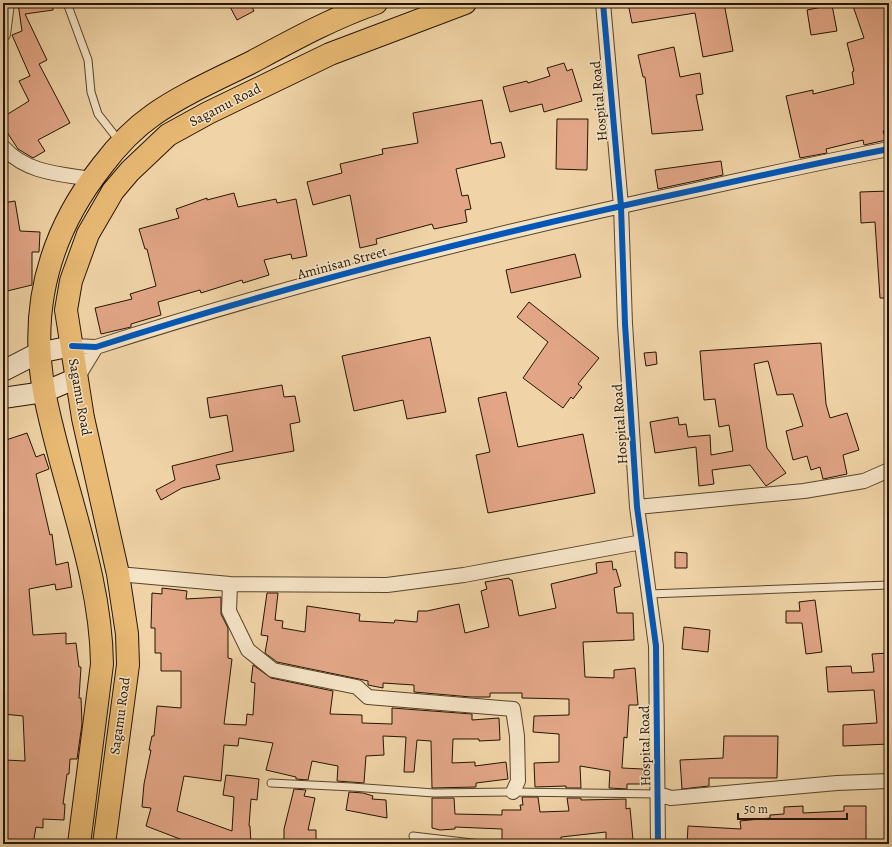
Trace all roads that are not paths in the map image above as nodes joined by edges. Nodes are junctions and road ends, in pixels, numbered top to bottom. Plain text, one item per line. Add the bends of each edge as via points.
1 (7, 3) edge
2 (67, 3) edge
3 (465, 3) edge
4 (603, 3) edge
5 (366, 5) edge
6 (3, 34) edge
7 (120, 142) junction
8 (3, 148) edge
9 (889, 149) edge
10 (92, 179) junction
11 (621, 206) junction
12 (72, 346) junction
13 (96, 347) junction
14 (38, 353) junction
15 (3, 371) edge
16 (77, 378) junction
17 (44, 392) junction
18 (3, 398) edge
19 (889, 470) edge
20 (637, 507) junction
21 (642, 542) junction
22 (118, 574) junction
23 (230, 584) junction
24 (889, 585) edge
25 (649, 594) junction
26 (889, 781) edge
27 (271, 783) dead end
28 (513, 792) junction
29 (658, 794) junction
30 (413, 836) dead end
31 (79, 844) edge
32 (104, 844) edge
33 (481, 844) edge
34 (658, 844) edge

1 - 6 street
2 - 7 lane via 88,60 91,92 98,114
3 - 12 highway, Sagamu Road via 330,54 208,113 168,135 146,154 113,191 88,234 70,281 66,310
4 - 11 street, Hospital Road
5 - 7 highway, Sagamu Road via 312,30 159,111
7 - 10 highway, Sagamu Road
8 - 10 street via 28,167
9 - 11 street, Aminisan Street
10 - 14 highway, Sagamu Road via 65,223 46,276
11 - 13 street, Aminisan Street via 338,275
11 - 20 street, Hospital Road via 625,324
12 - 13 street, Aminisan Street
12 - 14 main road
12 - 16 highway, Sagamu Road
13 - 16 street
14 - 15 main road
14 - 17 highway, Sagamu Road
16 - 17 main road
16 - 22 highway, Sagamu Road via 82,418
17 - 18 main road
17 - 31 highway, Sagamu Road via 102,636 102,664
19 - 20 street via 864,481 804,491
20 - 21 street, Hospital Road
21 - 23 street via 464,575 386,585
21 - 25 street, Hospital Road
22 - 23 street
22 - 32 highway, Sagamu Road via 127,634 128,666
23 - 28 street via 229,611 236,628 248,650 273,670 357,687 368,697 513,709 517,736 518,781
24 - 25 lane
25 - 29 street, Hospital Road via 656,646
26 - 29 street via 837,783 671,798
27 - 28 lane via 434,793
28 - 29 lane
29 - 34 street, Hospital Road
30 - 33 lane

